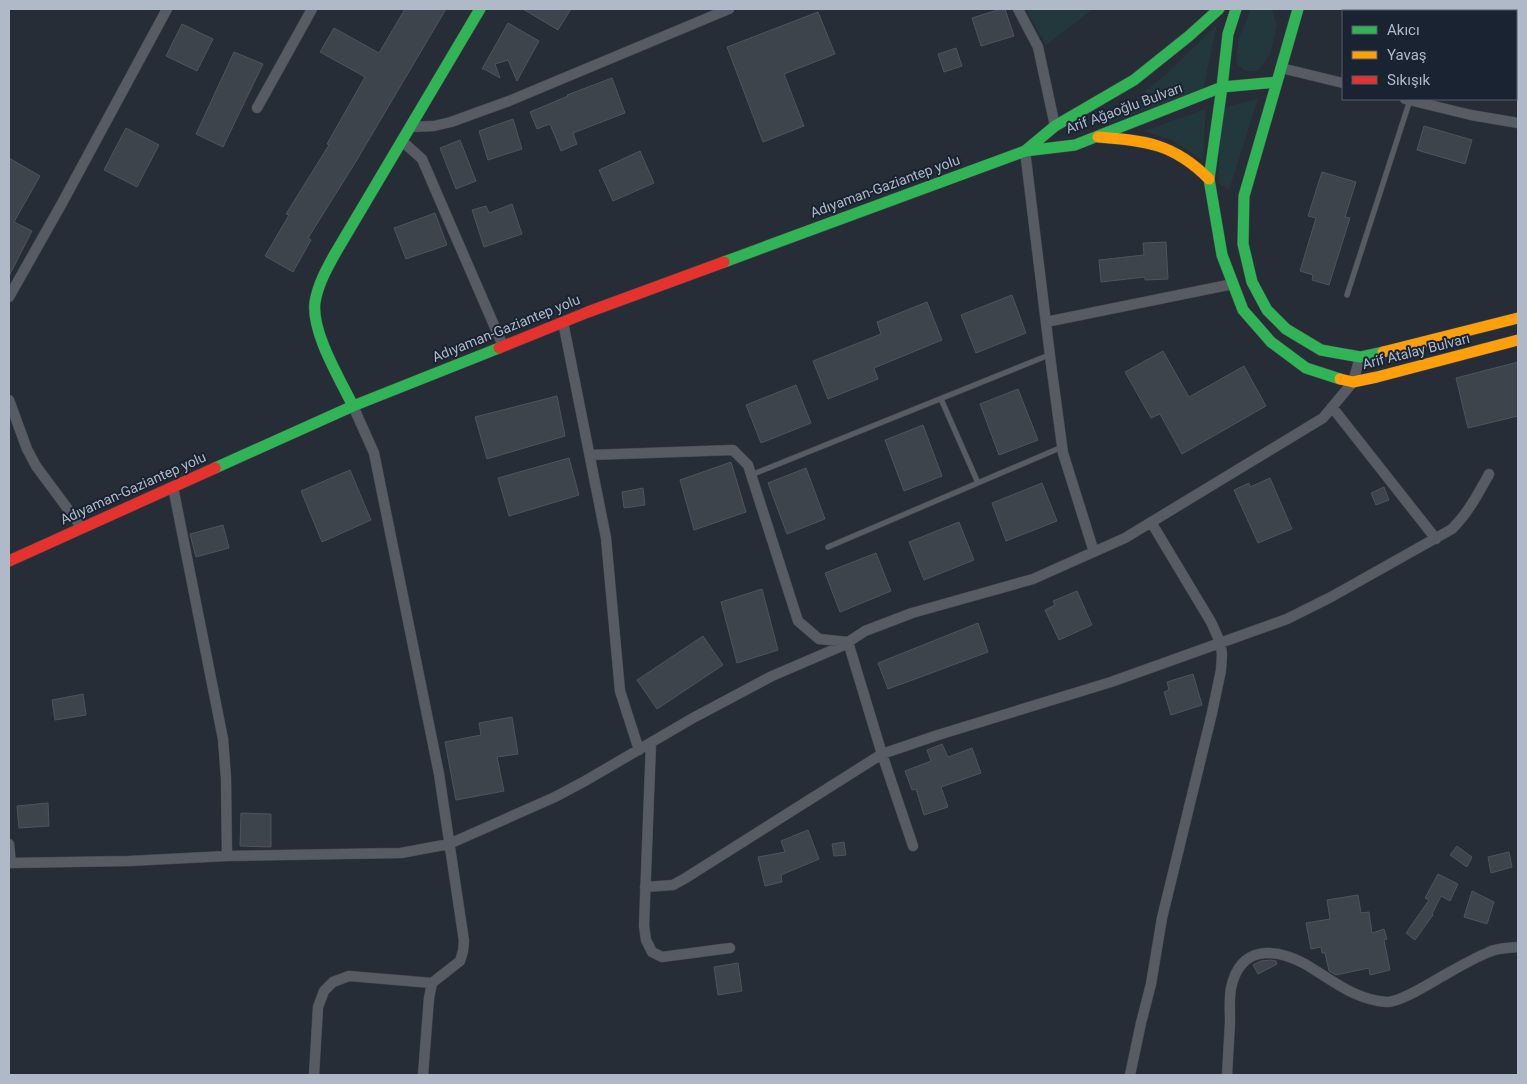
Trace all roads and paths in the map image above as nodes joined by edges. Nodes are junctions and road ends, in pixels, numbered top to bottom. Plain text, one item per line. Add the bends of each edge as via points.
1 (167, 9) edge
2 (312, 9) edge
3 (480, 9) edge
4 (728, 9) edge
5 (1018, 9) edge
6 (1219, 9) edge
7 (1236, 9) edge
8 (1298, 9) edge
9 (1281, 68) junction
10 (1277, 82) junction
11 (1342, 84) edge
12 (1222, 87) junction
13 (1408, 100) edge
14 (1412, 100) edge
15 (257, 108) dead end
16 (411, 126) junction
17 (1055, 126) junction
18 (1517, 126) edge
19 (1096, 137) junction
20 (402, 141) junction
21 (1025, 150) junction
22 (1209, 180) junction
23 (1233, 284) junction
24 (1347, 295) dead end
25 (9, 297) edge
26 (1518, 318) edge
27 (563, 322) junction
28 (1046, 322) junction
29 (1518, 340) edge
30 (503, 346) junction
31 (1050, 355) junction
32 (1360, 357) junction
33 (1353, 382) junction
34 (941, 399) junction
35 (9, 400) edge
36 (353, 406) junction
37 (1332, 407) junction
38 (1063, 447) junction
39 (590, 455) junction
40 (751, 474) junction
41 (1488, 474) dead end
42 (978, 483) junction
43 (173, 487) junction
44 (1152, 522) junction
45 (82, 528) junction
46 (1436, 539) junction
47 (828, 547) dead end
48 (1094, 552) junction
49 (9, 561) edge
50 (848, 642) junction
51 (1220, 642) junction
52 (651, 743) junction
53 (639, 750) junction
54 (882, 754) junction
55 (9, 844) edge
56 (449, 844) junction
57 (912, 846) dead end
58 (227, 856) junction
59 (10, 863) edge
60 (645, 887) junction
61 (1518, 947) edge
62 (730, 948) dead end
63 (432, 983) junction
64 (314, 1075) edge
65 (423, 1075) edge
66 (1130, 1075) edge
67 (1227, 1075) edge

1 - 25 street
2 - 15 street
3 - 16 main road
4 - 16 street via 492,107 434,126
5 - 17 street via 1038,48
6 - 17 main road, Arif Ağaoğlu Bulvarı via 1134,80
7 - 12 main road, Arif Atalay Bulvarı via 1228,34
8 - 9 main road
9 - 10 main road
9 - 11 street
10 - 12 main road, Arif Ağaoğlu Bulvarı
10 - 32 main road, Arif Atalay Bulvarı via 1244,196 1243,244 1252,282 1267,310 1286,329 1321,350
12 - 19 main road, Arif Ağaoğlu Bulvarı
12 - 22 main road, Arif Atalay Bulvarı
13 - 24 lane
14 - 18 street
16 - 20 main road
17 - 21 main road, Arif Ağaoğlu Bulvarı
19 - 21 main road, Arif Ağaoğlu Bulvarı via 1075,145
19 - 22 main road via 1155,144 1188,160
20 - 30 street via 422,159
20 - 36 main road via 326,269 315,303 319,335
21 - 27 main road, Adıyaman-Gaziantep yolu
21 - 28 street
22 - 23 main road, Arif Atalay Bulvarı via 1222,255
23 - 28 street
23 - 33 main road, Arif Atalay Bulvarı via 1243,310 1271,342 1306,368
26 - 32 main road, Arif Atalay Bulvarı
27 - 30 main road, Adıyaman-Gaziantep yolu
27 - 39 street
28 - 31 street
29 - 33 main road, Arif Atalay Bulvarı
30 - 36 main road, Adıyaman-Gaziantep yolu
31 - 34 lane
31 - 38 street
32 - 33 street
33 - 37 street
34 - 40 lane
34 - 42 lane
35 - 45 street via 36,466
36 - 43 main road, Adıyaman-Gaziantep yolu
36 - 56 street via 374,454 439,774
37 - 44 street via 1323,418
37 - 46 street
38 - 42 lane
38 - 48 street
39 - 40 street via 733,450 748,464
39 - 53 street via 606,538 620,691
40 - 50 street via 798,622 819,639
41 - 46 street via 1462,518
42 - 47 lane
43 - 45 main road, Adıyaman-Gaziantep yolu
43 - 58 street via 223,739
44 - 48 street
44 - 51 street
45 - 49 main road, Adıyaman-Gaziantep yolu
46 - 51 street via 1287,619
48 - 50 street via 1032,579 912,613 865,631
50 - 52 street via 772,676
50 - 54 street
51 - 54 street via 1111,682
51 - 66 street via 1221,670 1162,918
52 - 53 street
52 - 60 street
53 - 56 street via 555,797
54 - 57 street
54 - 60 street via 684,879 673,885
55 - 59 street
56 - 58 street via 401,853
56 - 63 street via 463,951 460,961
58 - 59 street
60 - 62 street via 644,926 652,952 662,957
61 - 67 street via 1491,951 1388,1002 1361,996 1304,964 1274,953 1258,953 1246,958 1231,988
63 - 64 street via 349,976 333,982 324,991 318,1007
63 - 65 street

